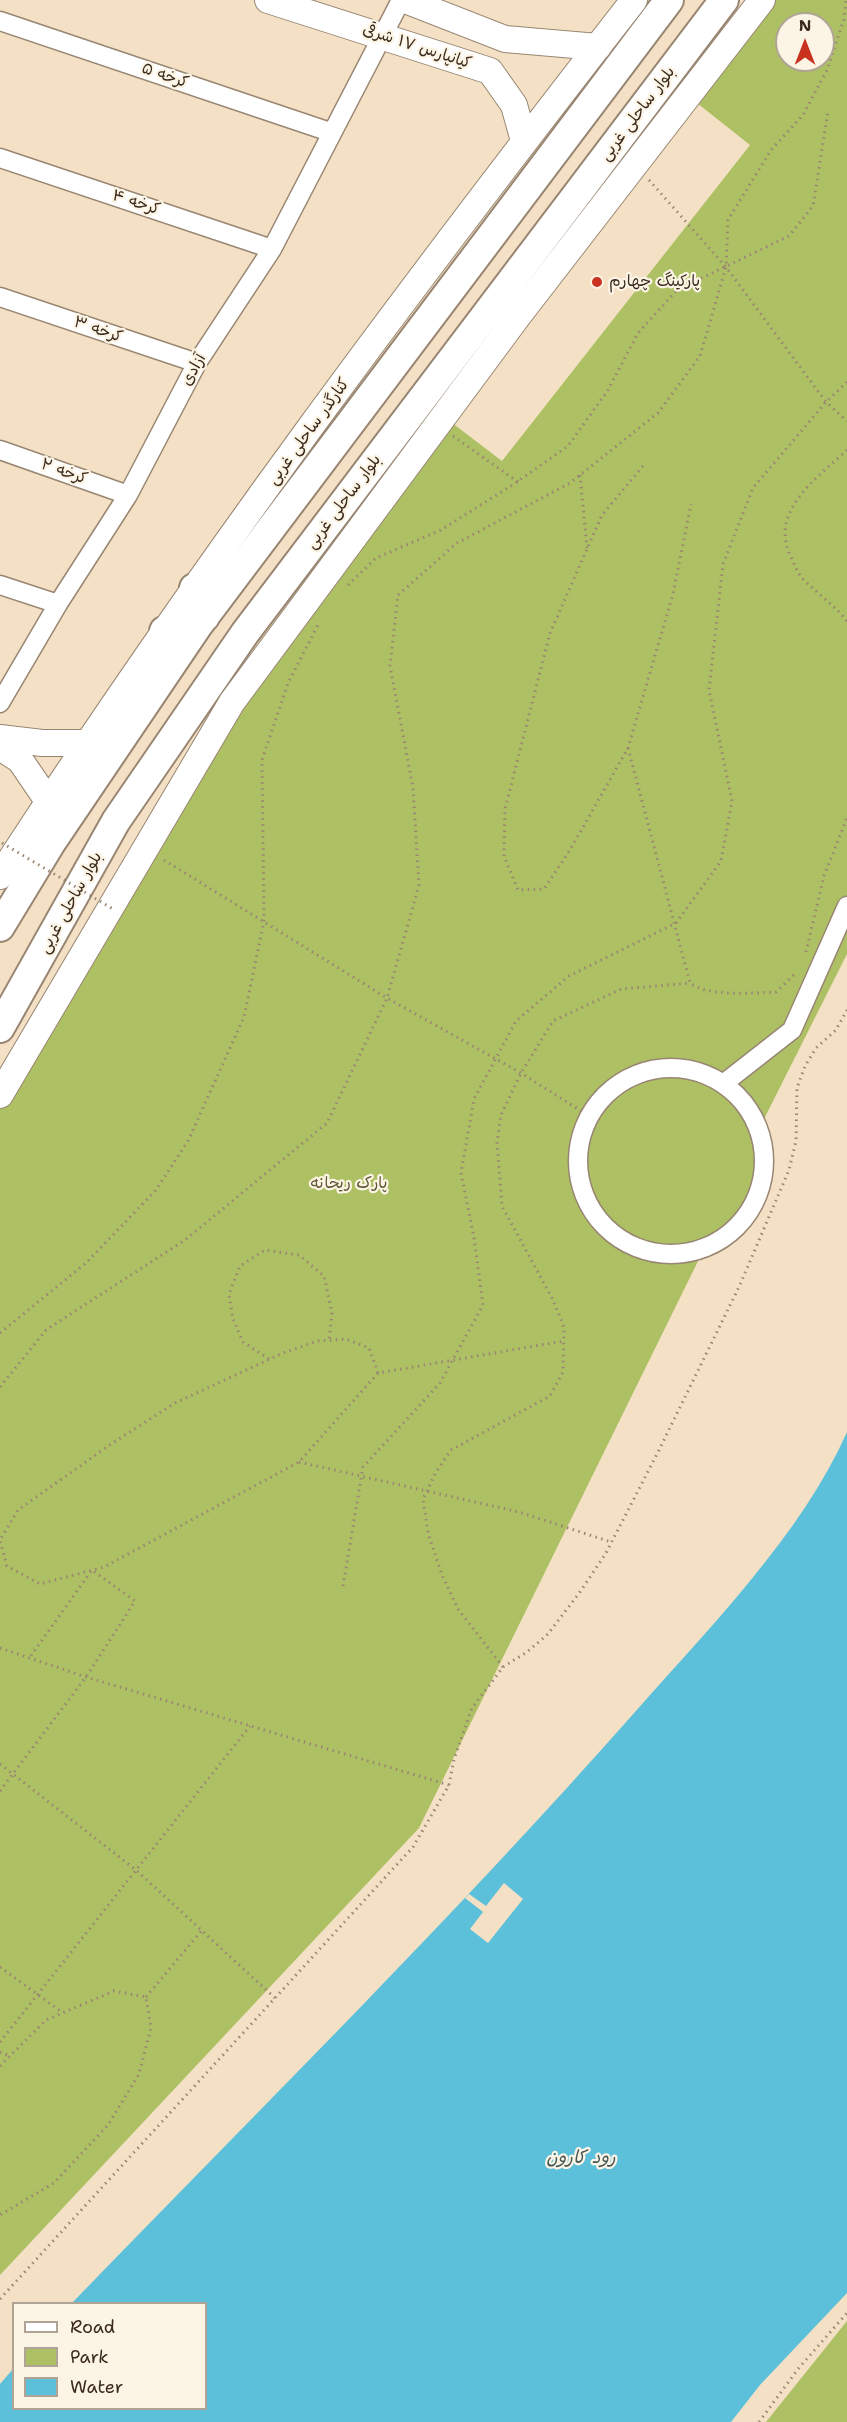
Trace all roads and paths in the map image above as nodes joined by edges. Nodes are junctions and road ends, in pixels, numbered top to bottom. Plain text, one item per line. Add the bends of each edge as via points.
1 (268, 0) edge
2 (403, 0) edge
3 (634, 0) edge
4 (669, 0) edge
5 (724, 0) edge
6 (762, 0) edge
7 (846, 0) edge
8 (0, 21) edge
9 (384, 36) junction
10 (598, 47) junction
11 (828, 111) dead end
12 (330, 132) junction
13 (524, 141) junction
14 (0, 158) edge
15 (635, 164) junction
16 (489, 239) junction
17 (272, 249) junction
18 (525, 263) junction
19 (726, 267) junction
20 (0, 297) edge
21 (197, 363) junction
22 (847, 382) edge
23 (826, 402) junction
24 (847, 421) edge
25 (437, 425) junction
26 (0, 450) edge
27 (847, 450) edge
28 (643, 466) dead end
29 (580, 475) junction
30 (518, 482) junction
31 (128, 495) junction
32 (691, 504) dead end
33 (587, 550) junction
34 (0, 585) edge
35 (347, 585) dead end
36 (194, 588) junction
37 (58, 604) junction
38 (202, 620) junction
39 (321, 620) dead end
40 (847, 621) edge
41 (164, 631) junction
42 (0, 703) edge
43 (0, 738) edge
44 (86, 743) junction
45 (0, 747) edge
46 (628, 748) junction
47 (48, 801) junction
48 (847, 818) edge
49 (2, 843) dead end
50 (145, 848) junction
51 (0, 876) edge
52 (847, 906) edge
53 (112, 909) dead end
54 (264, 921) junction
55 (676, 923) junction
56 (0, 927) edge
57 (804, 959) dead end
58 (801, 968) dead end
59 (690, 983) junction
60 (387, 998) junction
61 (847, 1010) edge
62 (0, 1028) edge
63 (495, 1059) junction
64 (521, 1073) junction
65 (723, 1084) junction
66 (0, 1095) edge
67 (589, 1116) junction
68 (0, 1333) edge
69 (328, 1341) junction
70 (564, 1341) junction
71 (270, 1359) junction
72 (452, 1362) junction
73 (378, 1372) junction
74 (0, 1387) edge
75 (299, 1462) junction
76 (361, 1477) junction
77 (427, 1490) junction
78 (611, 1542) junction
79 (92, 1570) junction
80 (343, 1586) dead end
81 (0, 1648) edge
82 (30, 1657) junction
83 (503, 1667) junction
84 (86, 1677) junction
85 (250, 1726) junction
86 (0, 1764) edge
87 (12, 1774) junction
88 (449, 1785) junction
89 (0, 1791) edge
90 (136, 1869) junction
91 (202, 1930) junction
92 (0, 1967) edge
93 (36, 1995) junction
94 (146, 1997) junction
95 (275, 1998) junction
96 (63, 2013) junction
97 (0, 2042) edge
98 (0, 2052) edge
99 (10, 2056) junction
100 (0, 2066) edge
101 (0, 2215) edge
102 (0, 2298) edge
103 (847, 2313) edge
104 (759, 2422) edge

1 - 9 street, کیانپارس ۱۷ شرقی
2 - 9 street, آزادی
2 - 10 street via 505,39
3 - 10 street, کنارگذر ساحلی غربی
4 - 16 main road
5 - 18 main road, بلوار ساحلی غربی
6 - 15 street
7 - 19 path via 844,19 827,70 803,115 771,150 728,220
8 - 12 street, کرخه ۵
9 - 12 street, آزادی
9 - 13 street, کیانپارس ۱۷ شرقی via 490,71 514,105
10 - 13 street, کنارگذر ساحلی غربی
11 - 19 path via 813,206 789,236
12 - 17 street, آزادی
13 - 36 street, کنارگذر ساحلی غربی
14 - 17 street, کرخه ۴
15 - 19 path
15 - 25 street
16 - 18 main road
16 - 38 main road
17 - 21 street, آزادی
18 - 62 main road, بلوار ساحلی غربی via 245,633 116,821
19 - 23 path
19 - 29 path via 700,356 658,413
19 - 30 path via 677,290 638,333 608,390 568,446
20 - 21 street, کرخه ۳
21 - 31 street, آزادی
22 - 23 path
23 - 24 path
23 - 55 path via 753,488 723,564 709,690 732,801 721,861
25 - 30 path
25 - 50 street via 232,702
26 - 31 street, کرخه ۲
27 - 40 path via 805,489 785,518 785,547 801,578
28 - 33 path via 602,515
29 - 33 path
29 - 60 path via 457,543 398,595 390,666 413,788 419,885
30 - 35 path via 441,530 376,558
31 - 37 street, آزادی
32 - 46 path via 673,594
33 - 46 path via 549,633 505,809 504,856 518,890 544,889
34 - 37 street
36 - 38 main road
36 - 41 street, کنارگذر ساحلی غربی
37 - 42 street, آزادی
38 - 41 main road
38 - 56 main road via 51,843
39 - 54 path via 288,682 262,760
41 - 44 street, کنارگذر ساحلی غربی
43 - 44 street
44 - 47 street, کنارگذر ساحلی غربی
45 - 47 street via 20,760
46 - 55 path
47 - 51 street, کنارگذر ساحلی غربی
48 - 57 path via 824,876
49 - 53 path, bridge
50 - 54 path
50 - 66 street
52 - 65 street via 792,1030
54 - 60 path
54 - 68 path via 244,1017 188,1141 156,1190 86,1263
55 - 59 path
55 - 63 path via 569,976 516,1021
58 - 59 path via 776,992 698,989
59 - 64 path via 621,989 553,1021
60 - 63 path
60 - 74 path via 327,1123 185,1240 46,1330
61 - 78 path via 836,1030 816,1048 805,1066 797,1088 796,1142 789,1170 730,1307
63 - 64 path
63 - 72 path via 474,1099 461,1173 483,1305
64 - 67 path
64 - 70 path via 501,1115 497,1142 502,1206 553,1300 564,1327
65 - 67 street via 695,1071 664,1068 634,1075 609,1092
65 - 67 street via 745,1104 759,1129 764,1167 761,1186 749,1213 730,1234 704,1249 676,1255 648,1252 621,1241 600,1222 585,1198 577,1170 579,1142
69 - 71 path
69 - 71 path via 332,1313 324,1276 299,1255 265,1250 240,1266 229,1294 233,1319 243,1342
69 - 73 path via 346,1340 369,1348
70 - 72 path
70 - 77 path via 563,1372 549,1396 451,1450
71 - 79 path via 175,1403 111,1444 18,1510 0,1540 7,1566 40,1584
72 - 73 path
72 - 76 path via 440,1383 363,1467
73 - 75 path
75 - 76 path
75 - 79 path
76 - 77 path
76 - 80 path
77 - 78 path via 519,1512
77 - 83 path via 423,1499 428,1533 442,1575 458,1609
78 - 83 path via 548,1634
79 - 82 path
79 - 84 path via 135,1601
81 - 82 path
82 - 84 path
83 - 88 path via 472,1708
84 - 85 path
84 - 87 path
85 - 88 path
85 - 90 path
86 - 87 path
87 - 89 path
87 - 90 path
88 - 95 path via 413,1847
90 - 91 path
90 - 93 path
91 - 94 path
91 - 95 path
92 - 93 path
93 - 96 path
93 - 97 path
94 - 96 path via 114,1990
94 - 101 path via 151,2028 139,2074 108,2125 54,2183
95 - 102 path
96 - 99 path via 46,2020
98 - 99 path
99 - 100 path
103 - 104 path

